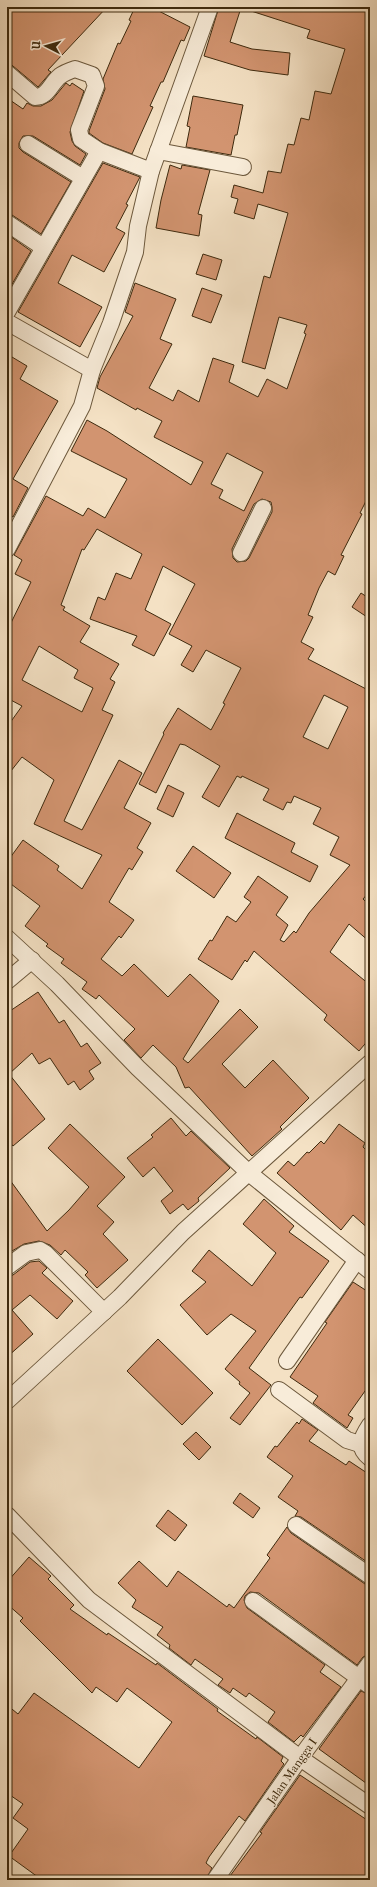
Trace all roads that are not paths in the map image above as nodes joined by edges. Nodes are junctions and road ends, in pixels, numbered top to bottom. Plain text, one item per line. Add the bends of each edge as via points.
1 (210, 7) edge
2 (7, 73) edge
3 (28, 144) dead end
4 (99, 151) junction
5 (158, 151) junction
6 (243, 167) dead end
7 (151, 171) junction
8 (83, 178) junction
9 (7, 223) edge
10 (43, 247) junction
11 (7, 312) edge
12 (7, 322) edge
13 (92, 370) junction
14 (263, 508) dead end
15 (7, 549) edge
16 (241, 553) dead end
17 (7, 938) edge
18 (32, 960) junction
19 (7, 981) edge
20 (370, 1063) edge
21 (249, 1173) junction
22 (357, 1260) junction
23 (7, 1267) edge
24 (370, 1270) edge
25 (104, 1312) junction
26 (287, 1361) dead end
27 (279, 1390) dead end
28 (7, 1401) edge
29 (370, 1425) edge
30 (360, 1444) junction
31 (370, 1458) edge
32 (7, 1514) edge
33 (296, 1525) dead end
34 (370, 1576) edge
35 (253, 1601) dead end
36 (370, 1663) edge
37 (365, 1682) edge
38 (300, 1758) junction
39 (370, 1806) edge
40 (215, 1880) edge

1 - 5 street
2 - 4 street via 35,97 45,95 58,77 66,72 75,69 92,75 96,86 79,130 81,139
3 - 8 street
4 - 7 street
4 - 8 street
5 - 6 street
5 - 7 street
7 - 13 street via 138,226 135,252
8 - 10 street
9 - 10 street
10 - 11 street
12 - 13 street
13 - 15 street via 82,406
14 - 16 street
17 - 18 street
18 - 19 street
18 - 21 street via 138,1068
20 - 21 street
21 - 22 street
21 - 25 street via 183,1232
22 - 24 street
22 - 26 street
23 - 25 street via 26,1253 40,1250
25 - 28 street
27 - 30 street via 347,1440
29 - 30 street
30 - 31 street
32 - 38 street via 89,1600
33 - 34 street
35 - 37 street
36 - 37 street, Jalan Mangga I
37 - 38 street, Jalan Mangga I
38 - 39 street
38 - 40 street, Jalan Mangga I

